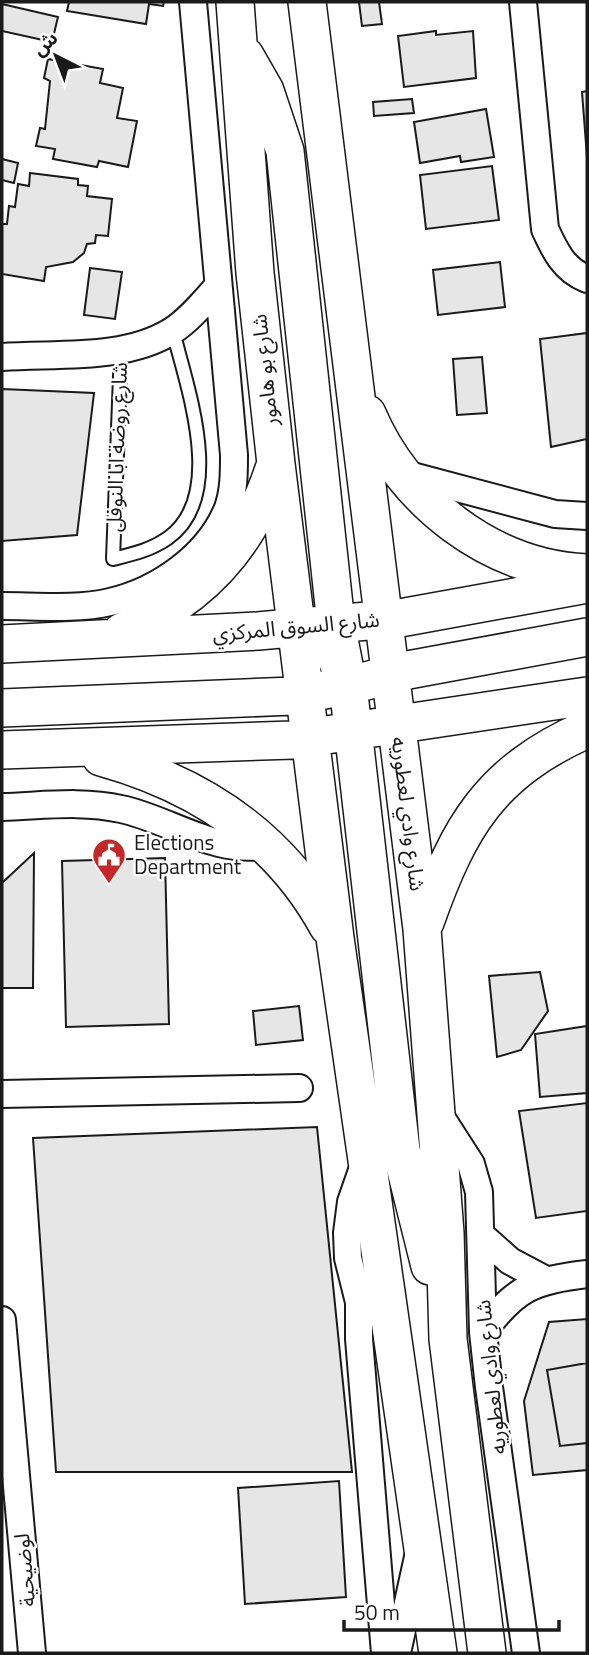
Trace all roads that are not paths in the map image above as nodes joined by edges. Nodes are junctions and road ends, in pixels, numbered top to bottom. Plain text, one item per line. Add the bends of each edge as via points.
1 (193, 2) edge
2 (235, 2) edge
3 (307, 2) edge
4 (523, 2) edge
5 (238, 42) junction
6 (587, 279) edge
7 (218, 286) junction
8 (173, 331) junction
9 (223, 344) junction
10 (121, 349) junction
11 (2, 357) edge
12 (355, 376) junction
13 (276, 464) junction
14 (401, 473) junction
15 (587, 516) edge
16 (587, 573) edge
17 (587, 584) edge
18 (2, 606) edge
19 (383, 619) junction
20 (336, 624) junction
21 (296, 627) junction
22 (587, 637) edge
23 (90, 641) junction
24 (2, 644) edge
25 (389, 674) junction
26 (347, 686) junction
27 (305, 693) junction
28 (587, 696) edge
29 (2, 708) edge
30 (397, 726) junction
31 (587, 729) edge
32 (353, 731) junction
33 (311, 736) junction
34 (70, 748) junction
35 (2, 750) edge
36 (2, 807) edge
37 (266, 845) junction
38 (422, 929) junction
39 (335, 938) junction
40 (299, 1088) dead end
41 (2, 1094) edge
42 (437, 1111) junction
43 (365, 1160) junction
44 (482, 1236) junction
45 (587, 1274) edge
46 (544, 1279) junction
47 (2, 1320) edge
48 (466, 1336) junction
49 (422, 1535) junction
50 (32, 1653) edge
51 (385, 1653) edge
52 (397, 1653) edge
53 (438, 1653) edge
54 (487, 1653) edge
55 (526, 1653) edge

1 - 7 street, شارع بو هامور
2 - 5 main road, شارع بو هامور
3 - 12 main road
4 - 6 street via 545,229 557,256 576,275
5 - 13 main road, شارع بو هامور via 255,273
5 - 20 main road via 265,91 285,152
7 - 8 street, شارع روضة ابا النوفل
7 - 9 street, شارع بو هامور
8 - 9 street via 199,333
8 - 10 street, شارع روضة ابا النوفل
8 - 10 lane, شارع روضة ابا النوفل via 200,459 198,491 189,517 169,537 146,550 113,559
9 - 18 street, شارع بو هامور via 234,485 228,509 193,558 166,580 108,603
10 - 11 street, شارع روضة ابا النوفل
12 - 14 main road via 373,427
12 - 19 main road
13 - 21 main road, شارع بو هامور
13 - 23 main road via 251,526 208,579 154,618
14 - 15 street via 555,514
14 - 16 main road via 424,499 478,540 534,563
17 - 19 main road, شارع السوق المركزي
19 - 20 main road, شارع السوق المركزي
19 - 25 main road
19 - 26 main road via 373,665
20 - 21 main road, شارع السوق المركزي
20 - 26 main road
21 - 23 main road, شارع السوق المركزي
21 - 26 main road via 311,630 326,641
21 - 27 main road, شارع بو هامور
22 - 25 main road
23 - 24 main road, شارع السوق المركزي
25 - 26 main road
25 - 30 main road
26 - 27 main road
26 - 30 main road via 363,712 380,723
26 - 32 main road
26 - 33 main road via 321,703
27 - 29 main road
27 - 33 main road, شارع بو هامور
28 - 30 main road
30 - 32 main road
30 - 38 main road, شارع وادي لعطوريه
31 - 38 main road via 525,765 481,806 453,848
32 - 33 main road
32 - 48 main road via 401,1150
33 - 34 main road
33 - 39 main road
34 - 35 main road
34 - 37 main road via 180,784 212,802
36 - 37 street via 83,804 121,808 207,840 251,848
37 - 39 main road via 295,875
38 - 42 main road, شارع وادي لعطوريه
39 - 43 main road
40 - 41 street
42 - 44 street, شارع وادي لعطوريه via 471,1164 479,1192
42 - 48 main road, شارع وادي لعطوريه
43 - 49 main road
43 - 51 street via 351,1202 348,1258 359,1302
44 - 46 street via 510,1261
44 - 48 street, شارع وادي لعطوريه
45 - 46 street
46 - 48 street
47 - 50 street, لوضيحية
48 - 54 main road, شارع وادي لعطوريه
48 - 55 street, شارع وادي لعطوريه
49 - 52 street
49 - 53 main road

